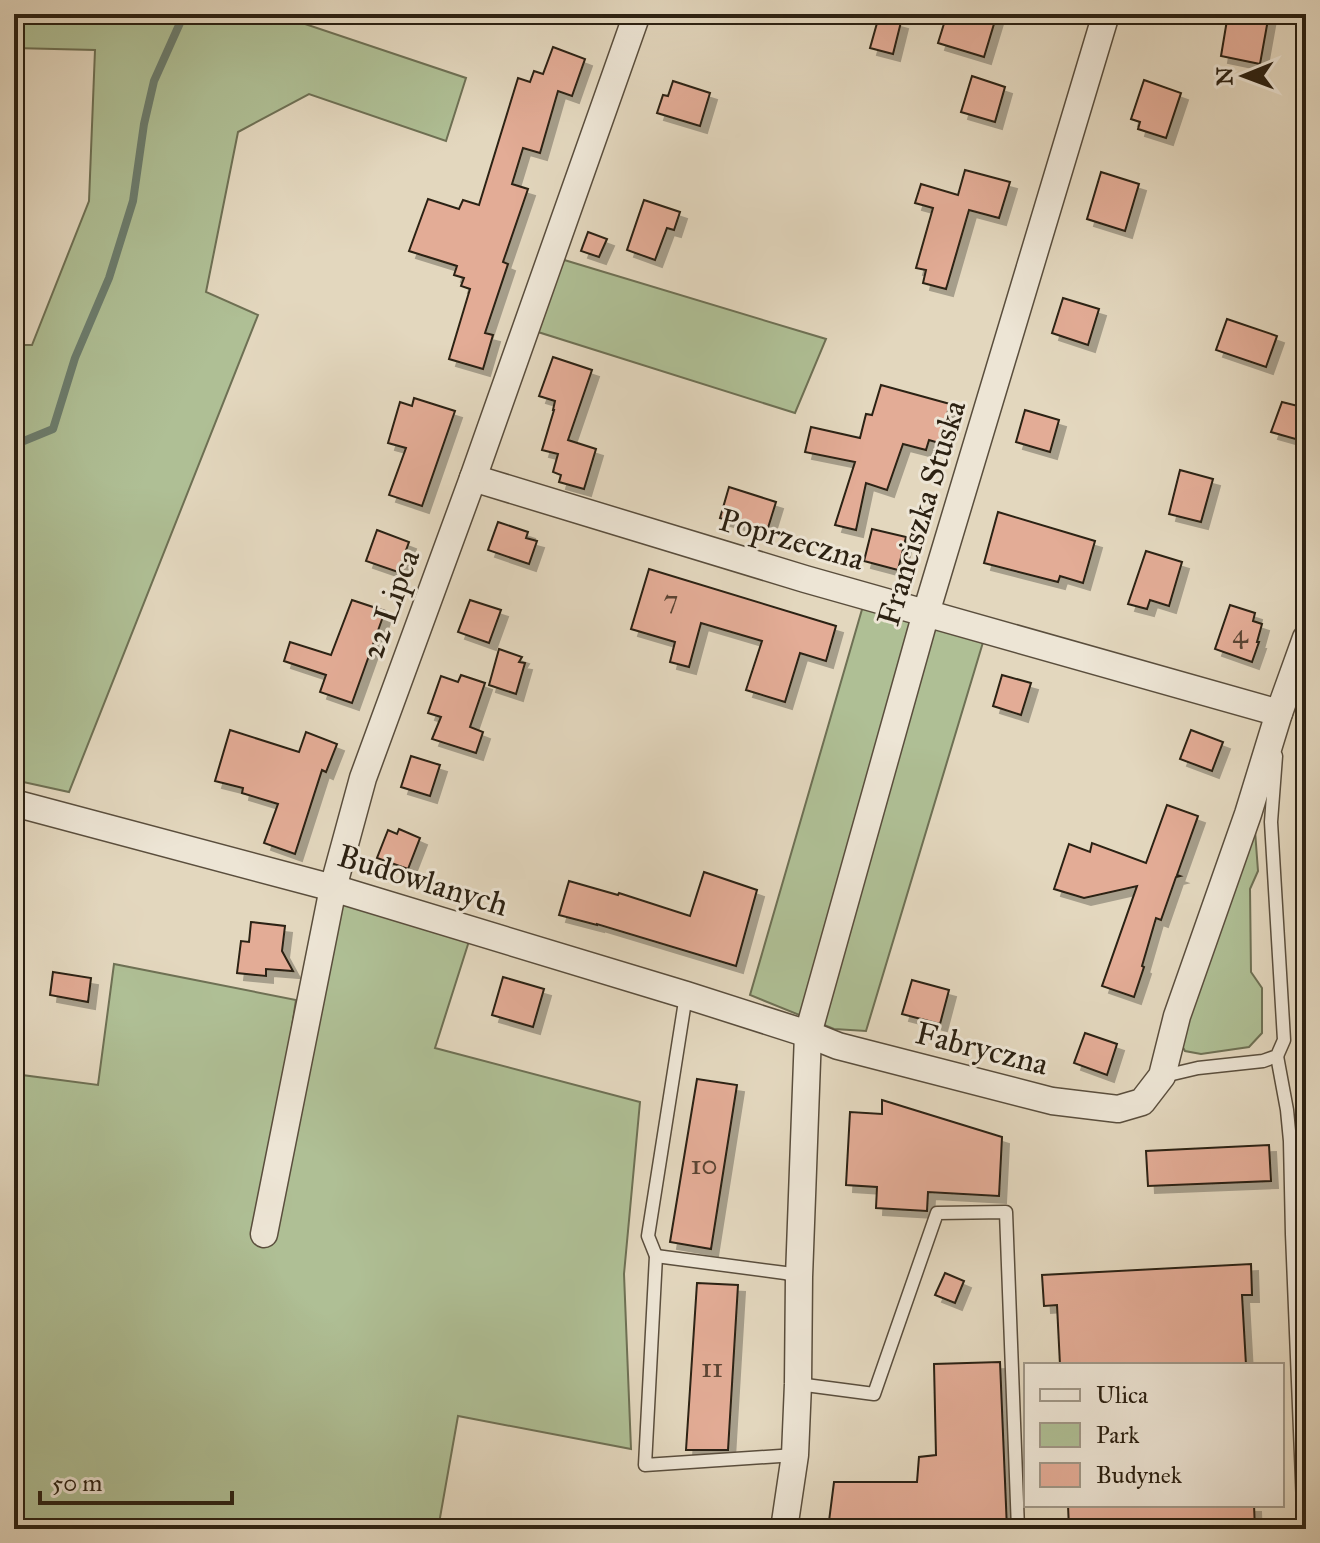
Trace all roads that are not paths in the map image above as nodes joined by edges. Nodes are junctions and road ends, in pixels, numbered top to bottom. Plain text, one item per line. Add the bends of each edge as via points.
1 (637, 14) edge
2 (1106, 14) edge
3 (473, 478) junction
4 (926, 613) junction
5 (1306, 638) edge
6 (1279, 713) junction
7 (14, 803) edge
8 (333, 888) junction
9 (686, 995) junction
10 (808, 1034) junction
11 (1277, 1056) junction
12 (1162, 1076) junction
13 (1306, 1233) edge
14 (264, 1234) dead end
15 (1292, 1234) junction
16 (656, 1256) junction
17 (799, 1277) junction
18 (798, 1384) junction
19 (795, 1455) junction
20 (784, 1529) edge
21 (1018, 1529) edge
22 (1304, 1529) edge

1 - 3 street, 22 Lipca
2 - 4 street, Franciszka Stuska
3 - 4 street, Poprzeczna
3 - 8 street, 22 Lipca via 363,778
4 - 6 street, Poprzeczna
4 - 10 street, Franciszka Stuska
5 - 6 street, Fabryczna
6 - 11 lane via 1271,822 1284,1040
6 - 12 street, Fabryczna via 1177,1016
7 - 8 street, Budowlanych
8 - 9 street, Budowlanych
8 - 14 street, 22 Lipca
9 - 10 street, Budowlanych
9 - 16 lane via 648,1236
10 - 12 street, Fabryczna via 1052,1101 1118,1109 1142,1102
10 - 17 street
11 - 12 lane
11 - 15 lane via 1290,1141
13 - 15 lane
15 - 22 lane
16 - 17 lane
16 - 19 lane via 645,1465
17 - 18 street
18 - 19 street
18 - 21 lane via 874,1394 937,1213 1006,1212
19 - 20 street

